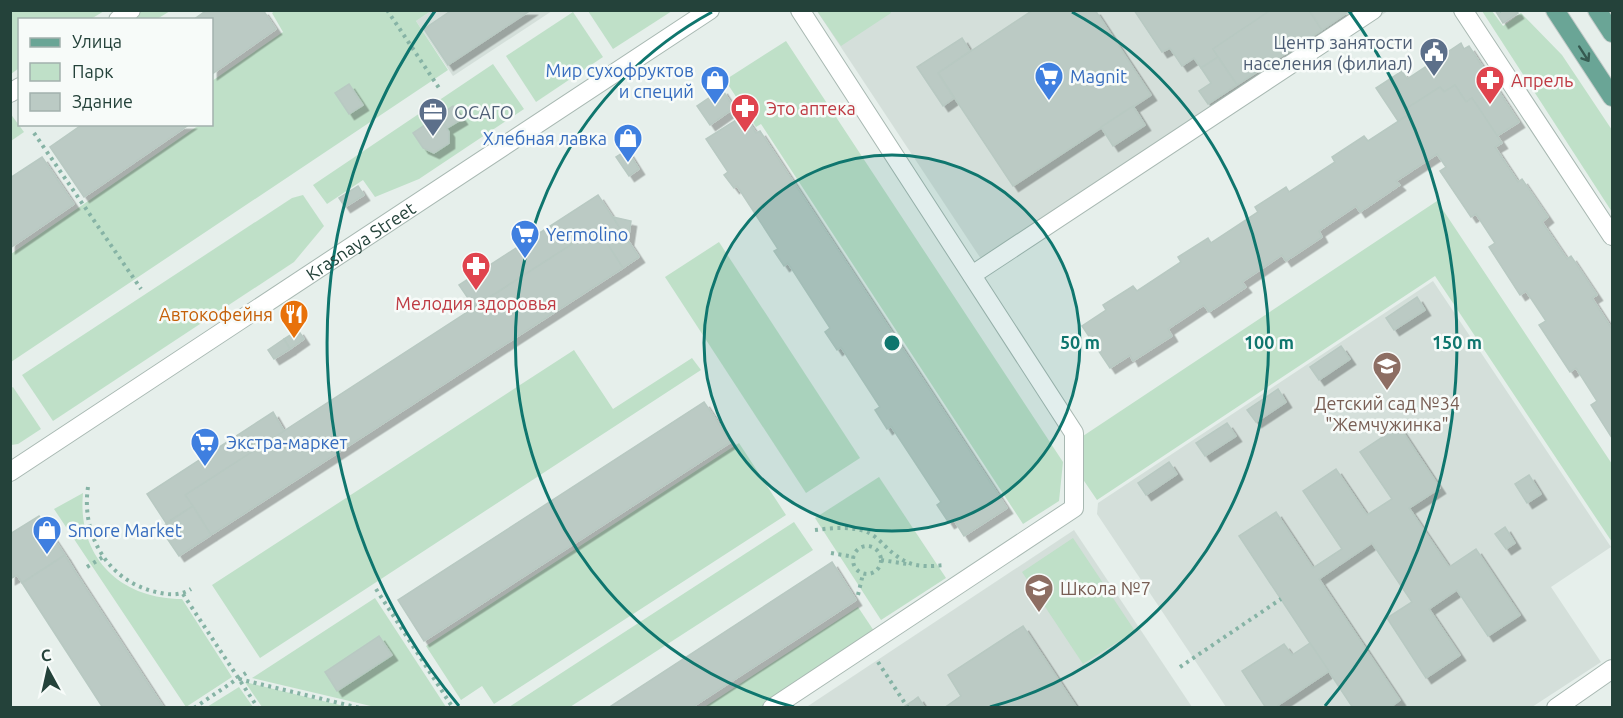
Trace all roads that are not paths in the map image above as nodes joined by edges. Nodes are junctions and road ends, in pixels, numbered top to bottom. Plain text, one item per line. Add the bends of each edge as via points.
1 (710, 10) edge
2 (800, 10) edge
3 (1373, 10) edge
4 (1463, 10) edge
5 (1555, 10) edge
6 (1597, 10) edge
7 (1612, 33) edge
8 (1612, 97) edge
9 (1612, 236) edge
10 (972, 275) junction
11 (14, 468) edge
12 (1612, 669) edge
13 (772, 708) edge
14 (1556, 708) edge

1 - 11 street, Krasnaya Street
2 - 10 street
3 - 10 street
4 - 9 street
5 -> 8 main road
6 - 7 main road
10 - 13 street via 1074,433 1074,508
12 - 14 street

